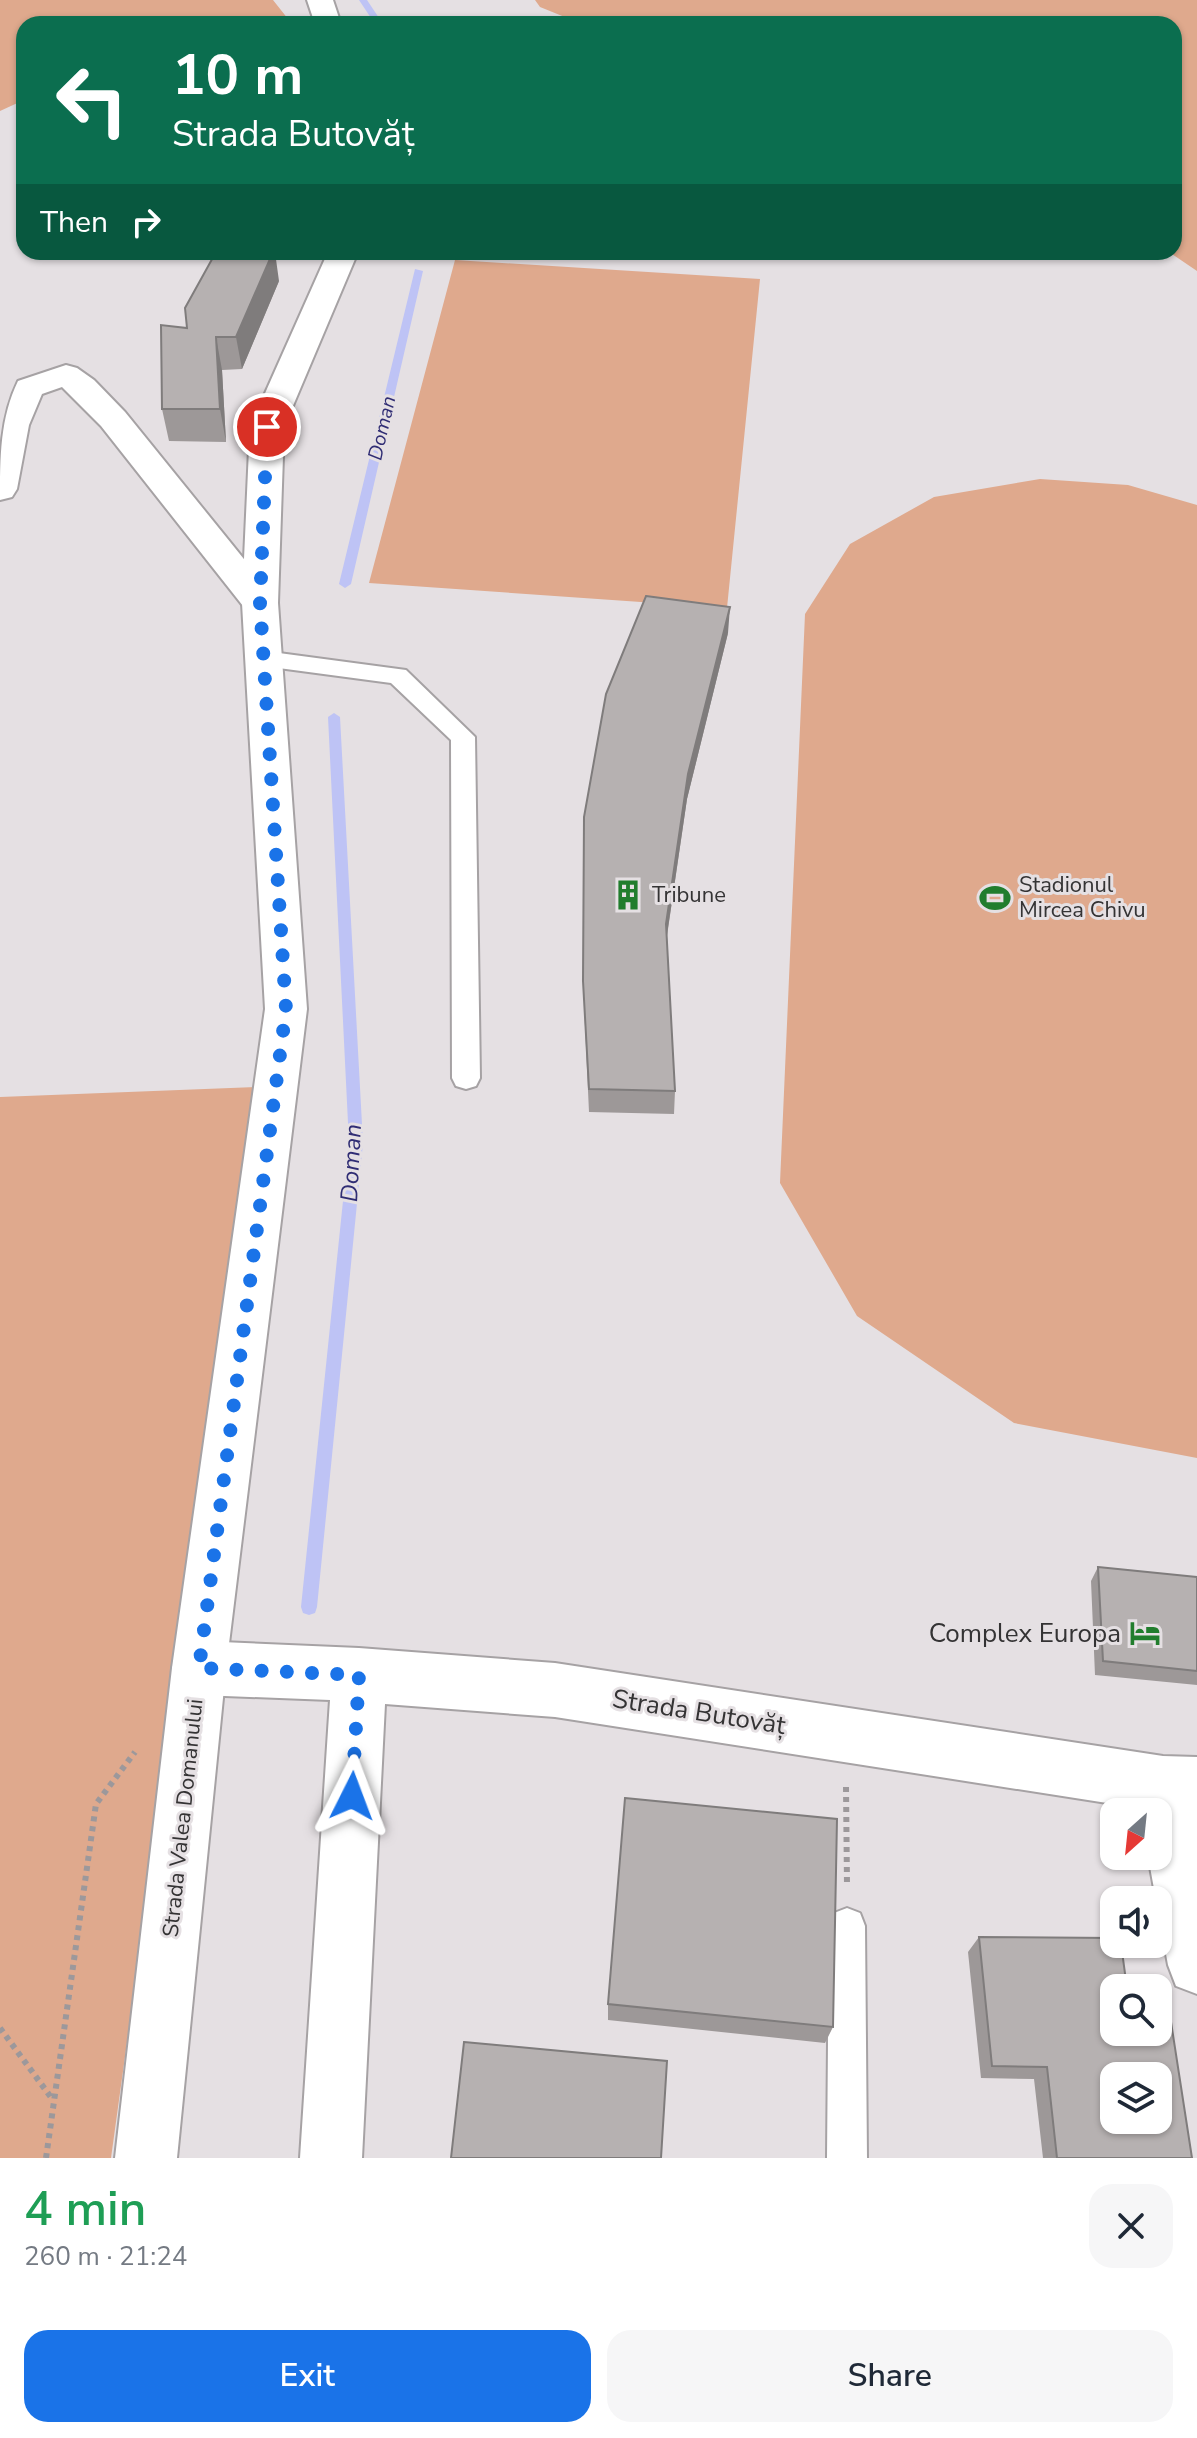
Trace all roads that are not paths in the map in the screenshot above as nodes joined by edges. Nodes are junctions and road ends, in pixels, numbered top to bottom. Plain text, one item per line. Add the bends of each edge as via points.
1 (340, 260) edge
2 (0, 489) edge
3 (260, 603) junction
4 (264, 659) junction
5 (466, 1078) dead end
6 (199, 1668) junction
7 (359, 1675) junction
8 (1180, 1784) edge
9 (847, 1926) road end
10 (1197, 1965) edge
11 (146, 2158) edge
12 (331, 2158) edge
13 (847, 2158) edge

1 - 3 main road, Strada Valea Domanului via 267,427
2 - 3 main road via 14,415 29,388 66,375 113,419
3 - 4 main road, Strada Valea Domanului
4 - 5 lane via 398,676 463,737
4 - 6 main road, Strada Valea Domanului via 286,1009
6 - 7 main road, Strada Butovăț
6 - 11 main road, Strada Valea Domanului
7 - 8 main road, Strada Butovăț via 555,1690
7 - 12 main road
8 - 10 main road
9 - 13 lane

